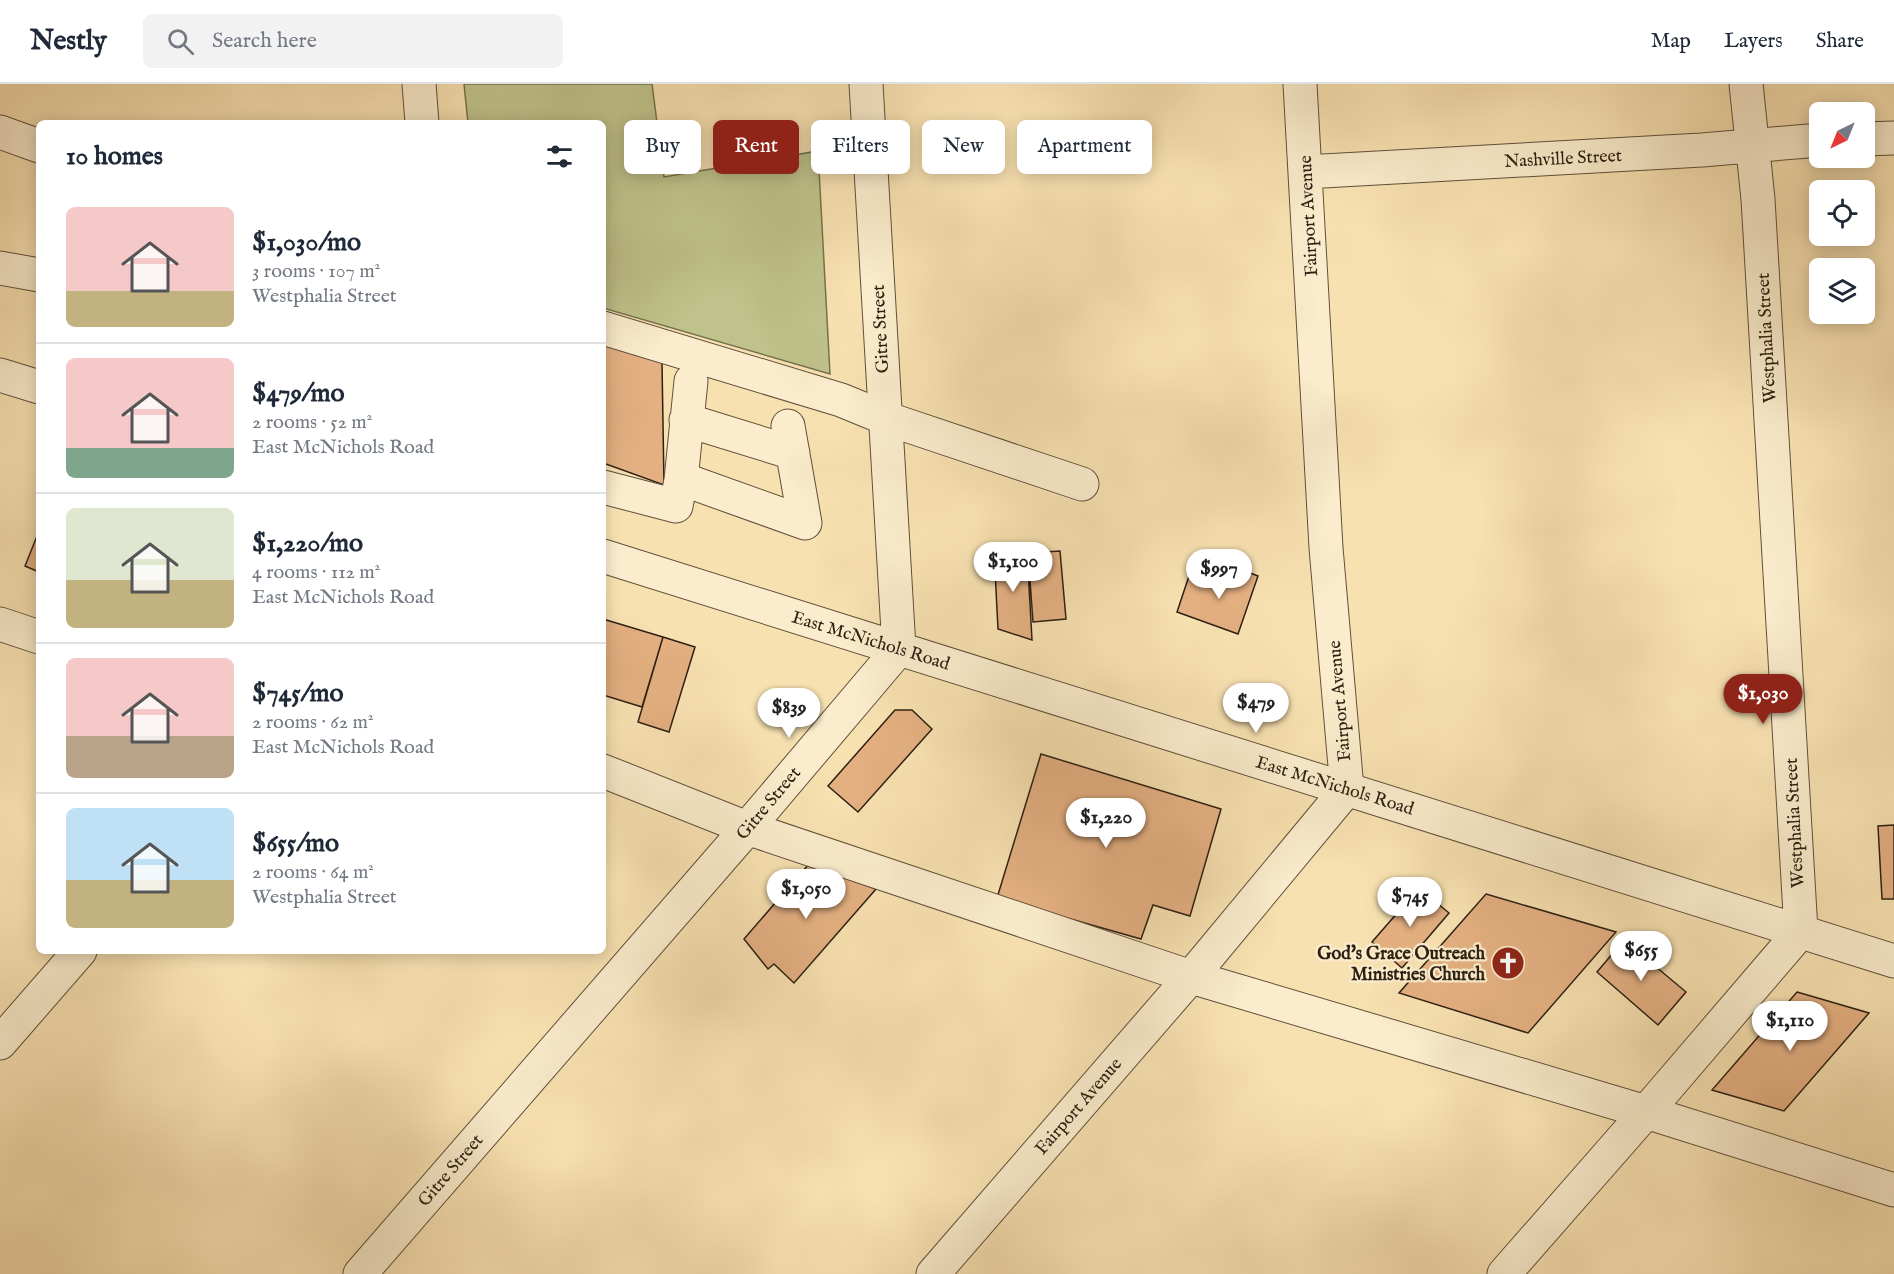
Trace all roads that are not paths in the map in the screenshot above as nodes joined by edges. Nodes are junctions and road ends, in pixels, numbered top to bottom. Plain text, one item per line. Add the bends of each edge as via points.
1 (419, 84) edge
2 (866, 84) edge
3 (1300, 84) edge
4 (1746, 84) edge
5 (422, 120) edge
6 (0, 132) edge
7 (1894, 138) edge
8 (1875, 139) edge
9 (1809, 141) edge
10 (36, 145) edge
11 (1752, 145) junction
12 (1305, 172) junction
13 (0, 268) edge
14 (36, 274) edge
15 (606, 329) edge
16 (0, 375) edge
17 (691, 381) dead end
18 (36, 386) edge
19 (885, 418) junction
20 (686, 420) junction
21 (681, 480) junction
22 (1082, 484) dead end
23 (606, 488) edge
24 (606, 557) edge
25 (0, 624) edge
26 (36, 636) edge
27 (899, 649) junction
28 (606, 772) edge
29 (1347, 789) junction
30 (747, 828) junction
31 (1801, 931) junction
32 (77, 954) edge
33 (1894, 961) edge
34 (1191, 977) junction
35 (0, 1043) edge
36 (1646, 1112) junction
37 (1894, 1190) edge
38 (360, 1274) edge
39 (933, 1274) edge
40 (1504, 1274) edge

1 - 5 street
2 - 19 street, Gitre Street
3 - 12 street, Fairport Avenue
4 - 11 street, Westphalia Street
6 - 10 street
7 - 8 street
9 - 11 street, Nashville Street
11 - 12 street, Nashville Street
11 - 31 street, Westphalia Street
12 - 29 street, Fairport Avenue via 1326,548
13 - 14 street
15 - 19 street via 841,400
16 - 18 street
17 - 20 street
19 - 22 street
19 - 27 street, Gitre Street
20 - 21 street
20 - 21 street via 791,440 805,523
21 - 23 street via 676,506
24 - 27 street, East McNichols Road
25 - 26 street
27 - 29 street, East McNichols Road
27 - 30 street, Gitre Street
28 - 30 street
29 - 31 street, East McNichols Road
29 - 34 street, Fairport Avenue
30 - 34 street
30 - 38 street, Gitre Street
31 - 33 street, East McNichols Road
31 - 36 street
32 - 35 street
34 - 36 street
34 - 39 street, Fairport Avenue
36 - 37 street
36 - 40 street

